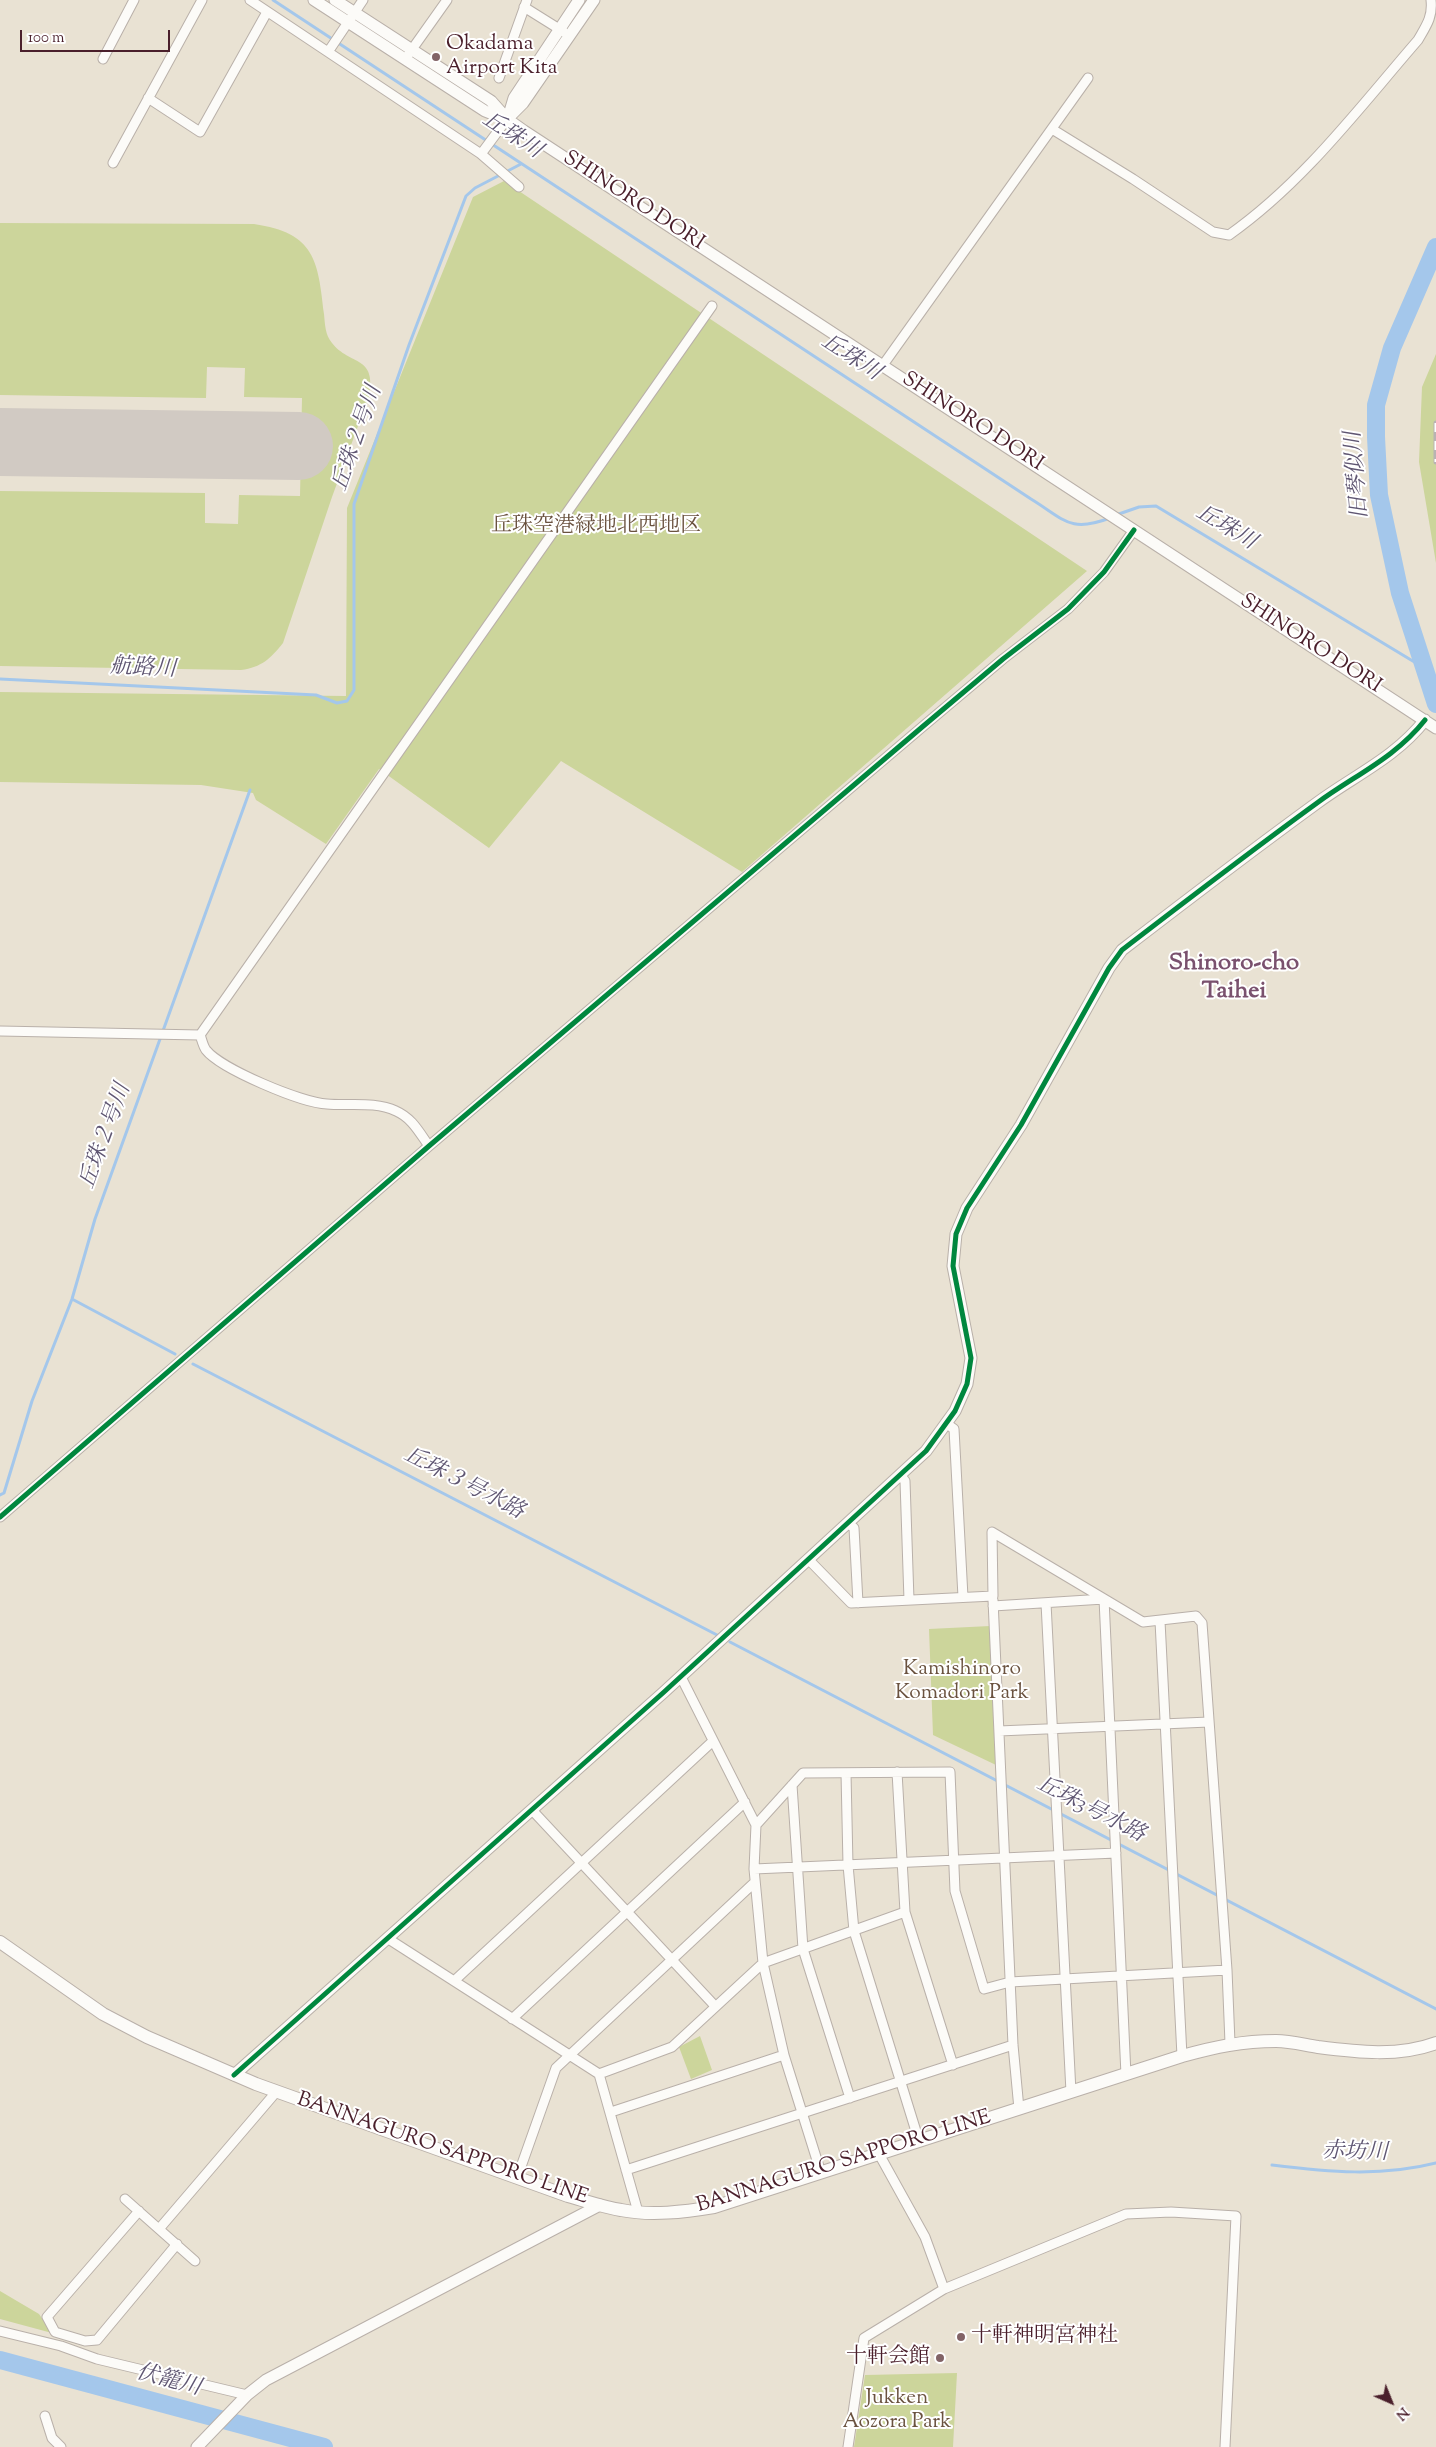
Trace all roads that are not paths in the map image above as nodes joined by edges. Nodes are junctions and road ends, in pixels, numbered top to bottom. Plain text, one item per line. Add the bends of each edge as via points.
1 (134, 0) edge
2 (202, 0) edge
3 (250, 0) edge
4 (314, 0) edge
5 (335, 0) edge
6 (363, 0) edge
7 (447, 0) edge
8 (579, 0) edge
9 (594, 0) edge
10 (1431, 0) edge
11 (525, 4) edge
12 (267, 12) junction
13 (351, 17) junction
14 (559, 29) junction
15 (570, 37) junction
16 (329, 50) junction
17 (408, 54) junction
18 (103, 59) dead end
19 (499, 78) dead end
20 (1088, 78) dead end
21 (148, 98) junction
22 (507, 119) junction
23 (1052, 129) junction
24 (483, 152) junction
25 (113, 162) dead end
26 (519, 187) dead end
27 (712, 306) dead end
28 (883, 365) junction
29 (1129, 527) junction
30 (1430, 724) edge
31 (0, 1031) edge
32 (200, 1035) junction
33 (429, 1146) junction
34 (947, 1424) junction
35 (900, 1475) junction
36 (0, 1517) edge
37 (848, 1523) junction
38 (808, 1559) junction
39 (993, 1596) junction
40 (963, 1597) junction
41 (1104, 1599) junction
42 (910, 1600) junction
43 (858, 1602) junction
44 (1046, 1603) junction
45 (993, 1606) junction
46 (1160, 1620) junction
47 (681, 1676) junction
48 (1209, 1722) junction
49 (1165, 1723) junction
50 (1110, 1726) junction
51 (1052, 1728) junction
52 (999, 1731) junction
53 (713, 1741) junction
54 (897, 1772) junction
55 (846, 1773) junction
56 (792, 1785) junction
57 (745, 1802) junction
58 (532, 1810) junction
59 (756, 1825) junction
60 (1116, 1846) junction
61 (1058, 1855) junction
62 (1004, 1857) junction
63 (954, 1860) junction
64 (901, 1862) junction
65 (582, 1863) junction
66 (848, 1865) junction
67 (797, 1867) junction
68 (754, 1869) junction
69 (755, 1882) junction
70 (626, 1911) junction
71 (905, 1912) junction
72 (854, 1931) junction
73 (387, 1938) junction
74 (0, 1942) edge
75 (803, 1949) junction
76 (672, 1960) junction
77 (763, 1963) junction
78 (1227, 1970) junction
79 (1177, 1973) junction
80 (1122, 1976) junction
81 (1064, 1979) junction
82 (454, 1981) junction
83 (1010, 1982) junction
84 (715, 2006) junction
85 (512, 2019) junction
86 (1230, 2043) junction
87 (1436, 2043) edge
88 (1013, 2045) junction
89 (569, 2054) junction
90 (784, 2054) junction
91 (1182, 2056) junction
92 (953, 2065) junction
93 (599, 2074) junction
94 (234, 2075) junction
95 (1126, 2075) junction
96 (902, 2082) junction
97 (277, 2092) junction
98 (1071, 2092) junction
99 (850, 2098) junction
100 (1019, 2109) junction
101 (611, 2112) junction
102 (803, 2115) junction
103 (919, 2141) junction
104 (879, 2154) junction
105 (626, 2170) junction
106 (820, 2173) junction
107 (517, 2178) junction
108 (125, 2199) dead end
109 (600, 2205) junction
110 (139, 2211) junction
111 (638, 2212) junction
112 (159, 2229) junction
113 (177, 2244) junction
114 (195, 2261) dead end
115 (944, 2289) junction
116 (0, 2331) edge
117 (245, 2398) junction
118 (45, 2416) dead end
119 (198, 2446) edge
120 (62, 2447) edge
121 (848, 2447) edge
122 (1225, 2447) edge

1 - 18 street
2 - 21 street
3 - 12 street
4 - 13 street, SHINORO DORI
5 - 13 street, SHINORO DORI
6 - 13 street
7 - 17 street
8 - 14 street
9 - 15 street
10 - 23 street via 1432,12 1418,40 1315,160 1259,214 1229,235 1213,232
11 - 14 street
11 - 19 street
12 - 16 street
12 - 21 street via 200,132
13 - 16 street
13 - 17 street, SHINORO DORI
14 - 15 street
14 - 22 street via 514,98
15 - 22 street via 523,104
16 - 24 street
17 - 22 street, SHINORO DORI via 485,111
20 - 23 street
21 - 25 street
22 - 24 street
22 - 28 street, SHINORO DORI
23 - 28 street
24 - 26 street
27 - 32 street
28 - 29 street, SHINORO DORI
29 - 30 street, SHINORO DORI
29 - 33 street via 1104,572 1068,609 995,665
30 - 34 street via 1380,763 1340,786 1258,845 1122,950 1109,968 1021,1125 966,1208 956,1234 953,1266 971,1358 967,1384
31 - 32 street
32 - 33 street via 206,1049 224,1065 293,1095 325,1104 366,1105 394,1110 409,1118
33 - 36 street
34 - 35 street via 926,1451
34 - 40 street via 954,1429
35 - 37 street
35 - 42 street via 906,1481
37 - 38 street
37 - 43 street via 854,1528
38 - 43 street via 851,1603
38 - 47 street
39 - 40 street
39 - 41 street via 992,1532
39 - 45 street
40 - 42 street
41 - 44 street
41 - 46 street via 1143,1622
41 - 50 street
42 - 43 street
44 - 45 street
44 - 51 street
45 - 52 street
46 - 48 street via 1196,1616 1202,1623
46 - 49 street
47 - 53 street
47 - 58 street
48 - 49 street
48 - 78 street
49 - 50 street
49 - 79 street
50 - 51 street
50 - 60 street
51 - 52 street
51 - 61 street
52 - 62 street
53 - 57 street
53 - 65 street
54 - 55 street
54 - 63 street via 950,1772
54 - 64 street
55 - 56 street via 803,1773
55 - 66 street
56 - 59 street
56 - 67 street
57 - 59 street
57 - 70 street
58 - 65 street
58 - 73 street
59 - 68 street
60 - 61 street
60 - 80 street
61 - 62 street
61 - 81 street
62 - 63 street
62 - 83 street
63 - 64 street
63 - 83 street via 955,1891 984,1989
64 - 66 street
64 - 71 street
65 - 70 street
65 - 82 street
66 - 67 street
66 - 72 street
67 - 68 street
67 - 75 street
68 - 69 street
69 - 76 street
69 - 77 street
70 - 76 street
70 - 85 street
71 - 72 street
71 - 92 street
72 - 75 street
72 - 96 street
73 - 82 street
73 - 94 street
74 - 94 main road, BANNAGURO SAPPORO LINE via 103,2014
75 - 77 street
75 - 99 street
76 - 84 street
76 - 89 street
77 - 84 street
77 - 90 street
78 - 79 street
78 - 86 street
79 - 80 street
79 - 91 street
80 - 81 street
80 - 95 street
81 - 83 street
81 - 98 street
82 - 85 street
83 - 88 street
84 - 93 street via 672,2047
85 - 89 street
86 - 87 main road, BANNAGURO SAPPORO LINE via 1278,2041 1385,2052
86 - 91 main road, BANNAGURO SAPPORO LINE
88 - 92 street
88 - 100 street
89 - 93 street
89 - 107 street via 556,2068
90 - 101 street
90 - 102 street
91 - 95 main road, BANNAGURO SAPPORO LINE
92 - 96 street
93 - 101 street
94 - 97 main road, BANNAGURO SAPPORO LINE
95 - 98 main road, BANNAGURO SAPPORO LINE
96 - 99 street
96 - 103 street
97 - 107 main road, BANNAGURO SAPPORO LINE
97 - 112 street
98 - 100 main road, BANNAGURO SAPPORO LINE
99 - 102 street
100 - 103 main road, BANNAGURO SAPPORO LINE
101 - 105 street
102 - 105 street
102 - 106 street
103 - 104 main road, BANNAGURO SAPPORO LINE
104 - 106 main road, BANNAGURO SAPPORO LINE
104 - 115 street via 925,2237
105 - 111 street
106 - 111 main road, BANNAGURO SAPPORO LINE via 714,2207 684,2212
107 - 109 main road, BANNAGURO SAPPORO LINE
108 - 110 street
109 - 111 main road, BANNAGURO SAPPORO LINE
109 - 117 street via 266,2380
110 - 112 street
110 - 113 street via 47,2317 55,2332 85,2341 98,2340
112 - 113 street
113 - 114 street
115 - 121 street via 864,2338
115 - 122 street via 1126,2214 1171,2212 1236,2216
116 - 117 street
117 - 119 street
118 - 120 street via 52,2438

